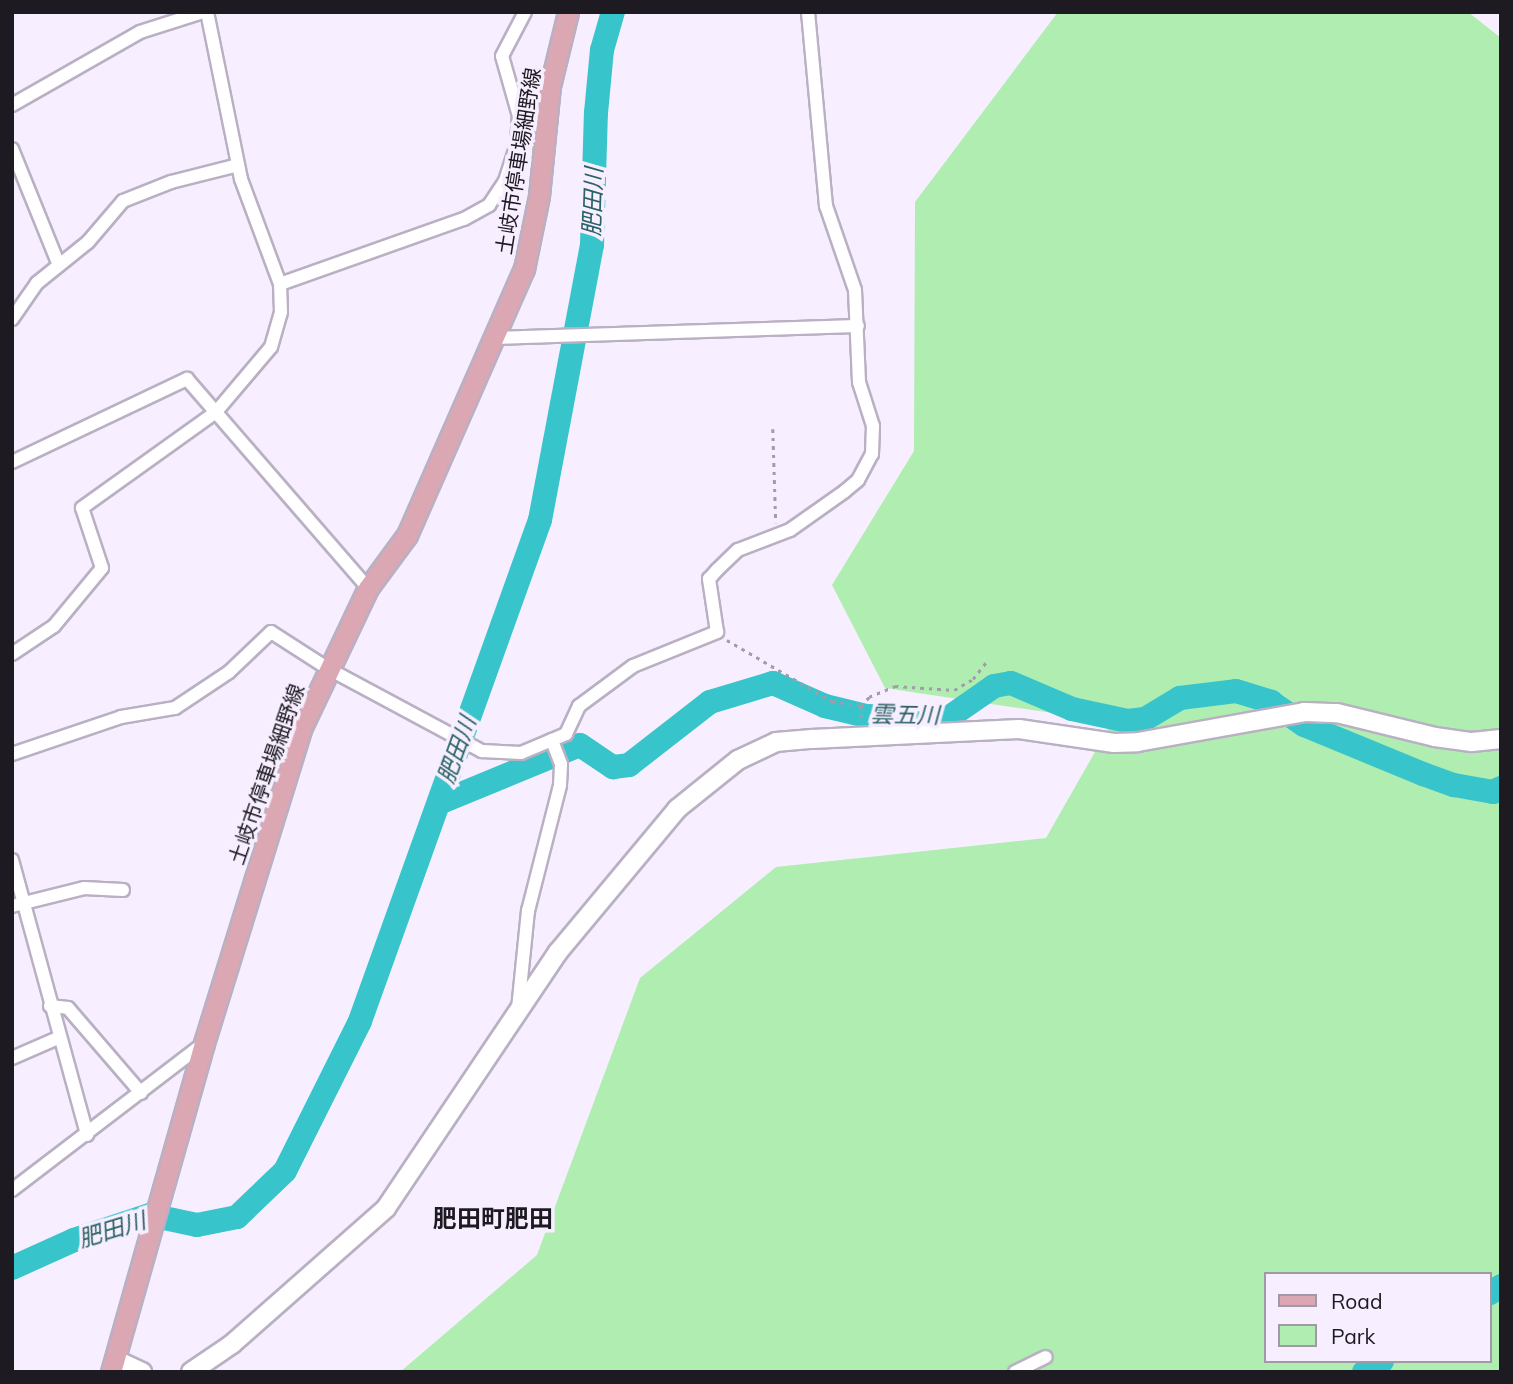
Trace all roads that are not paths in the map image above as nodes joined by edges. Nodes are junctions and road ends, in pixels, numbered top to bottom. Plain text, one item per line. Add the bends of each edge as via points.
1 (205, 12) edge
2 (525, 12) edge
3 (568, 12) edge
4 (808, 12) edge
5 (12, 105) edge
6 (12, 149) edge
7 (238, 165) junction
8 (58, 263) junction
9 (280, 284) junction
10 (12, 319) edge
11 (858, 326) junction
12 (493, 338) junction
13 (216, 412) junction
14 (12, 462) edge
15 (368, 588) junction
16 (12, 654) edge
17 (327, 668) junction
18 (1501, 739) edge
19 (553, 742) junction
20 (12, 754) edge
21 (12, 860) edge
22 (123, 891) dead end
23 (18, 904) edge
24 (51, 1006) junction
25 (518, 1009) junction
26 (60, 1037) junction
27 (204, 1043) junction
28 (12, 1058) edge
29 (141, 1093) junction
30 (87, 1135) junction
31 (12, 1190) edge
32 (1046, 1357) dead end
33 (113, 1366) edge
34 (142, 1372) edge
35 (191, 1372) edge
36 (1016, 1372) edge

1 - 5 street via 140,32
1 - 7 street
2 - 9 street via 502,56 519,116 517,143 505,181 489,205 464,219
3 - 12 main road, 土岐市停車場細野線 via 550,86 539,197 524,269
4 - 11 street via 826,206 855,290
6 - 8 street
7 - 8 street via 171,182 123,201 88,243
7 - 9 street
8 - 10 street
9 - 13 street via 281,312 271,347
11 - 12 street
11 - 19 street via 859,382 873,426 872,454 858,480 779,536 738,550 709,579 717,632 633,666 579,706 566,734
12 - 15 main road, 土岐市停車場細野線 via 407,535
13 - 14 street via 187,379
13 - 15 street
13 - 16 street via 82,508 102,568 54,626
15 - 17 main road, 土岐市停車場細野線
17 - 19 street via 482,751 521,753
17 - 20 street via 271,632 229,671 175,708 121,717
17 - 27 main road, 土岐市停車場細野線 via 301,729
18 - 25 street via 1472,742 1435,737 1337,713 1304,712 1114,743 1020,729 776,742 702,786 677,809
19 - 25 street via 561,764 528,911
21 - 23 street
22 - 23 street via 84,888
23 - 24 street
24 - 26 street
24 - 29 street via 68,1009
25 - 35 street via 386,1208 242,1335
26 - 28 street
26 - 30 street
27 - 29 street
27 - 33 main road, 土岐市停車場細野線
29 - 30 street
30 - 31 street
32 - 36 street
33 - 34 street

